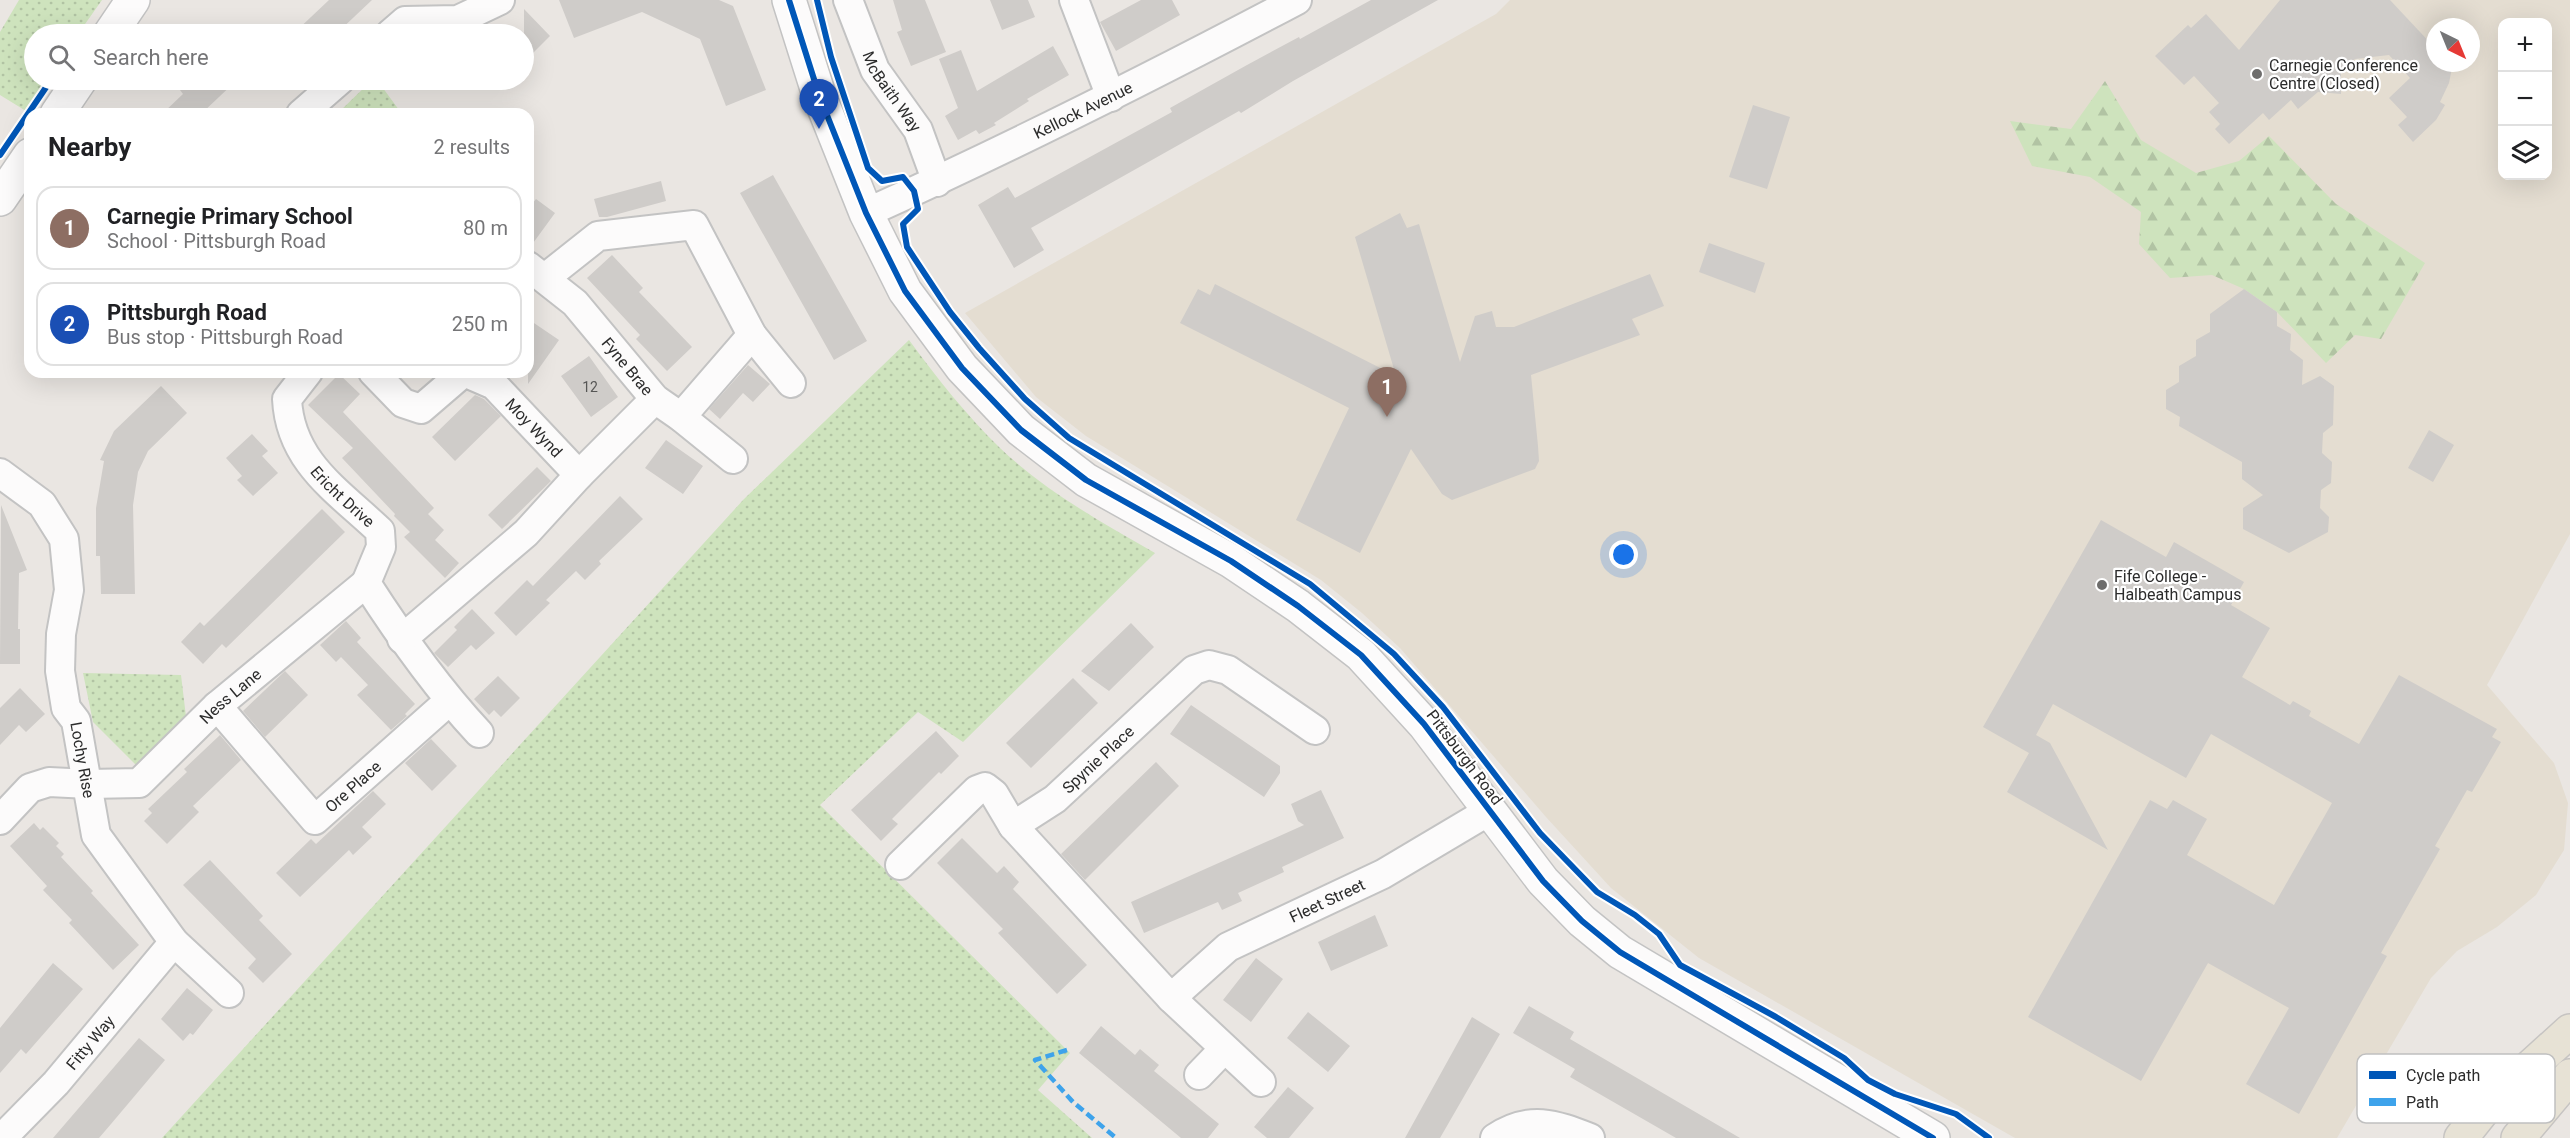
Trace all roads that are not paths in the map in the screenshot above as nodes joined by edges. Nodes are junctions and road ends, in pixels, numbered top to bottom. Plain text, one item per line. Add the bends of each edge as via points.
1 (133, 0) edge
2 (500, 0) edge
3 (789, 0) edge
4 (848, 0) edge
5 (1074, 0) edge
6 (1297, 0) edge
7 (117, 24) edge
8 (402, 24) edge
9 (73, 90) edge
10 (329, 90) edge
11 (1111, 97) junction
12 (61, 108) edge
13 (308, 108) edge
14 (24, 164) edge
15 (937, 182) junction
16 (0, 199) edge
17 (866, 213) junction
18 (536, 272) edge
19 (752, 335) junction
20 (303, 378) edge
21 (379, 378) edge
22 (457, 378) edge
23 (478, 378) edge
24 (790, 383) dead end
25 (655, 399) junction
26 (681, 417) junction
27 (733, 459) dead end
28 (0, 473) edge
29 (579, 476) junction
30 (366, 583) junction
31 (402, 639) junction
32 (449, 701) junction
33 (217, 706) junction
34 (1315, 730) dead end
35 (479, 733) dead end
36 (89, 784) junction
37 (1489, 811) junction
38 (0, 820) edge
39 (1013, 826) junction
40 (900, 865) dead end
41 (174, 942) junction
42 (229, 993) dead end
43 (1171, 998) junction
44 (2570, 1031) edge
45 (1224, 1049) junction
46 (2545, 1054) edge
47 (1199, 1075) dead end
48 (2570, 1077) edge
49 (1262, 1082) dead end
50 (2555, 1095) edge
51 (2473, 1123) edge
52 (2531, 1123) edge
53 (2, 1138) edge
54 (1495, 1138) edge
55 (1590, 1138) edge
56 (1933, 1138) edge
57 (2461, 1138) edge
58 (2518, 1138) edge

1 - 7 street
2 - 8 street via 458,20
3 - 17 street, Pittsburgh Road via 819,95
4 - 15 street, McBaith Way via 875,69 918,130
5 - 11 street
6 - 11 street, Kellock Avenue
9 - 12 street
10 - 13 street
11 - 15 street, Kellock Avenue
14 - 16 street
15 - 17 street, Kellock Avenue
17 - 37 street, Pittsburgh Road via 905,291 962,368 1021,430 1086,480 1231,561 1361,655 1424,724
18 - 19 street via 598,236 694,225
18 - 25 street, Fyne Brae via 575,303
19 - 24 street
19 - 26 street
20 - 30 street, Ericht Drive via 286,399 294,438 308,462 380,531 381,547
21 - 22 street, Moy Wynd via 403,403 421,410
23 - 29 street, Moy Wynd via 494,385
25 - 26 street, Fyne Brae
25 - 29 street
26 - 27 street, Fyne Brae
28 - 36 street, Lochy Rise via 42,504 64,539 69,590 61,634 60,671 66,708 76,721
29 - 31 street via 526,533
30 - 31 street
30 - 33 street, Ness Lane
31 - 32 street
32 - 33 street, Ore Place via 315,820
32 - 35 street
33 - 36 street, Ness Lane via 140,783
34 - 39 street, Spynie Place via 1228,670 1209,665 1194,670 1055,799
36 - 38 street, Ness Lane via 49,782 30,788
36 - 41 street, Lochy Rise via 96,835
37 - 43 street, Fleet Street via 1383,874 1228,947
37 - 56 street, Pittsburgh Road via 1543,881 1620,952
39 - 40 street via 994,794 985,787 977,790
39 - 43 street
41 - 42 street, Lochy Rise
41 - 53 street, Fitty Way via 56,1083
43 - 45 street
44 - 46 main road
45 - 47 street
45 - 49 street
48 - 50 main road
51 - 57 main road
52 - 58 main road
54 - 55 street via 1520,1125 1546,1123

